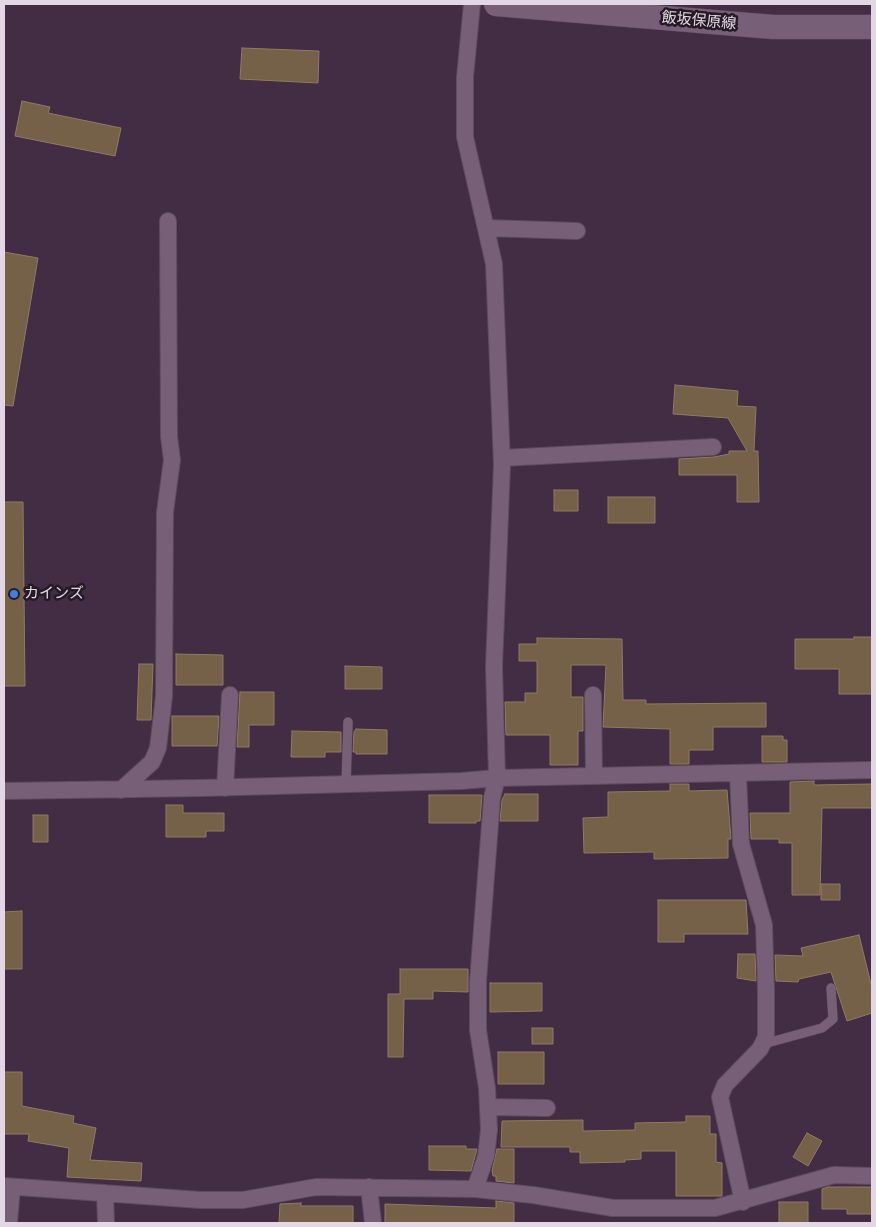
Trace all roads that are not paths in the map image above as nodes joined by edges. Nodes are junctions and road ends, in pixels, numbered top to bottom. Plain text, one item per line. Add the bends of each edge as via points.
1 (472, 4) edge
2 (496, 4) edge
3 (872, 27) edge
4 (168, 221) dead end
5 (487, 228) junction
6 (577, 231) dead end
7 (713, 447) dead end
8 (502, 458) junction
9 (230, 695) dead end
10 (593, 695) dead end
11 (348, 722) dead end
12 (872, 770) edge
13 (738, 774) junction
14 (594, 776) junction
15 (497, 778) junction
16 (346, 784) junction
17 (224, 788) junction
18 (121, 790) junction
19 (4, 791) edge
20 (831, 988) dead end
21 (763, 1044) junction
22 (488, 1107) junction
23 (547, 1108) dead end
24 (872, 1176) edge
25 (8, 1186) edge
26 (369, 1187) junction
27 (475, 1189) junction
28 (105, 1193) junction
29 (743, 1202) junction
30 (9, 1223) edge
31 (106, 1223) edge
32 (373, 1223) edge

1 - 5 street via 465,77 465,137
2 - 3 main road, 飯坂保原線 via 773,27
4 - 18 street via 169,437 172,460 165,512 164,696 159,740 152,762
5 - 6 street
5 - 8 street via 494,264
7 - 8 street
8 - 15 street via 494,666
9 - 17 street
10 - 14 street
11 - 16 lane
12 - 13 street
13 - 14 street
13 - 21 street via 741,844 764,925 766,1037
14 - 15 street
15 - 16 street
15 - 22 street via 492,798 478,981 478,1030
16 - 17 street
17 - 18 street
18 - 19 street
20 - 21 lane via 833,1019 822,1028
21 - 29 street via 725,1085 720,1096
22 - 23 street
22 - 27 street via 486,1156
24 - 29 street via 834,1175
25 - 28 street
25 - 30 street
26 - 27 street
26 - 28 street via 316,1187 243,1200
26 - 32 street
27 - 29 street via 613,1208 715,1208
28 - 31 street

